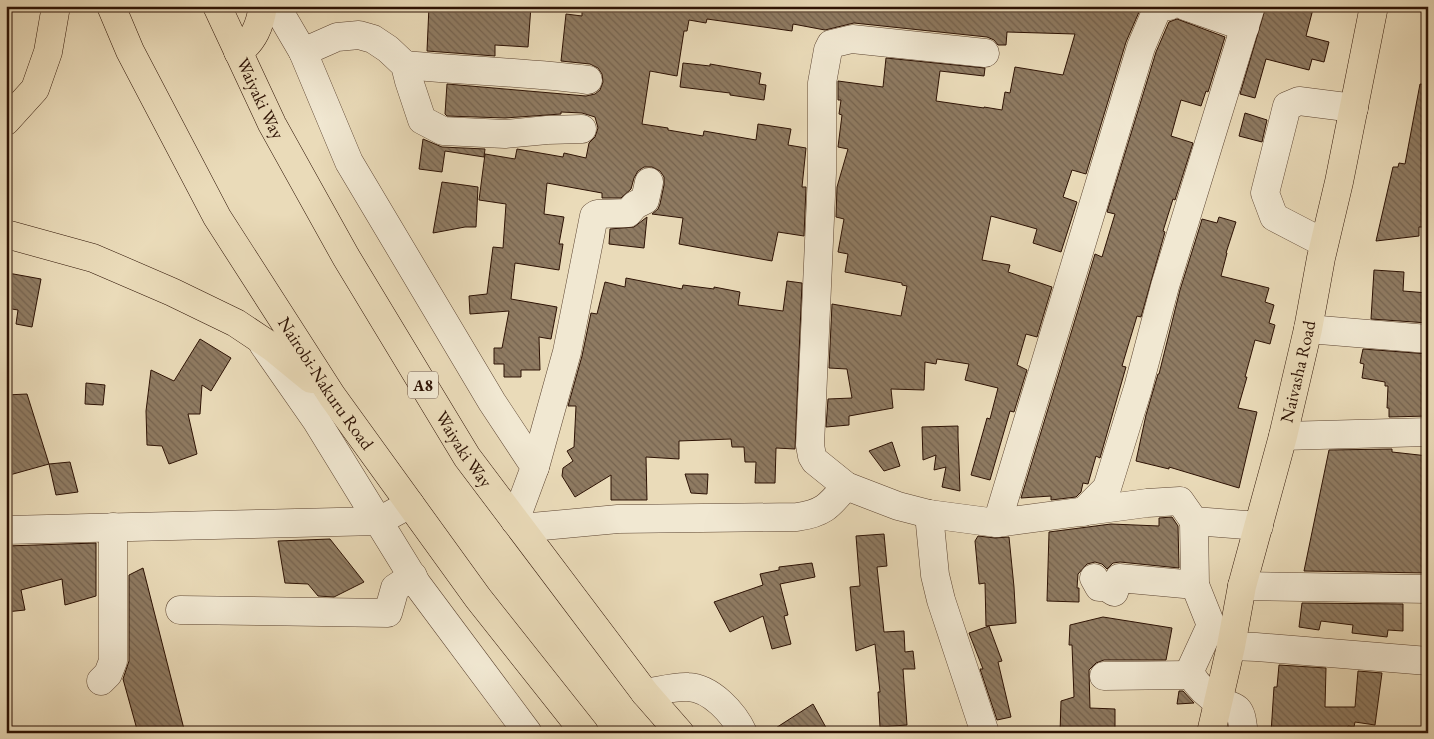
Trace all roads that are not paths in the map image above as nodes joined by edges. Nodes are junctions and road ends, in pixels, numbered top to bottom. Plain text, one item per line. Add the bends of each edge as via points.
1 (56, 6) edge
2 (111, 6) edge
3 (217, 6) edge
4 (263, 6) edge
5 (276, 6) edge
6 (1169, 6) edge
7 (1185, 6) edge
8 (1374, 6) edge
9 (1248, 17) edge
10 (238, 52) junction
11 (304, 52) junction
12 (985, 53) dead end
13 (405, 65) junction
14 (588, 80) dead end
15 (1354, 108) junction
16 (6, 121) edge
17 (582, 129) dead end
18 (649, 182) dead end
19 (6, 234) edge
20 (1324, 243) junction
21 (1308, 329) junction
22 (258, 337) junction
23 (1428, 339) edge
24 (332, 396) junction
25 (1428, 432) edge
26 (1283, 436) junction
27 (535, 467) junction
28 (846, 486) junction
29 (410, 504) junction
30 (1083, 512) junction
31 (930, 514) junction
32 (379, 521) junction
33 (1194, 521) junction
34 (997, 523) junction
35 (518, 525) junction
36 (1259, 526) junction
37 (113, 527) junction
38 (6, 530) edge
39 (413, 576) junction
40 (1094, 578) dead end
41 (1195, 585) junction
42 (1242, 586) junction
43 (1428, 589) edge
44 (180, 610) dead end
45 (1231, 646) junction
46 (1428, 661) edge
47 (1188, 674) junction
48 (1104, 676) dead end
49 (101, 681) dead end
50 (646, 693) junction
51 (1219, 702) junction
52 (528, 733) edge
53 (585, 733) edge
54 (680, 733) edge
55 (743, 733) edge
56 (985, 733) edge
57 (1211, 733) edge
58 (1244, 733) edge

1 - 16 main road via 48,52 35,89
2 - 24 main road, Nairobi-Nakuru Road via 130,51 216,217
3 - 10 main road, Waiyaki Way / A8
4 - 10 main road via 250,42
5 - 11 street
6 - 34 street via 1158,7 1140,47
7 - 9 street
8 - 15 main road, Naivasha Road
9 - 30 street via 1107,488
10 - 35 main road, Waiyaki Way / A8 via 272,124 346,257 467,457
11 - 13 street via 337,36 359,35 373,39
11 - 27 street via 349,162 492,402
12 - 28 street via 852,39 836,41 828,50 822,83 822,173 810,445 814,460
13 - 14 street
13 - 17 street via 422,120 442,132 505,134
15 - 20 main road, Naivasha Road
15 - 20 street via 1300,101 1287,106 1269,172 1265,193 1274,217
18 - 27 street via 645,200 635,204 628,213 594,216 567,352
19 - 22 main road via 93,258 180,296
20 - 21 main road, Naivasha Road
21 - 23 street
21 - 26 main road, Naivasha Road
22 - 24 main road
22 - 32 street via 316,420
24 - 29 main road, Nairobi-Nakuru Road
25 - 26 street
26 - 36 main road, Naivasha Road
27 - 35 street
28 - 31 street via 898,506
28 - 35 street via 826,508 797,518 618,519
29 - 32 street
29 - 53 main road, Nairobi-Nakuru Road via 478,598
30 - 33 street via 1180,501
30 - 34 street
31 - 34 street
31 - 56 street via 935,575 941,600
32 - 37 street
32 - 39 street
33 - 36 street
33 - 41 street
35 - 50 main road, Waiyaki Way / A8
36 - 42 main road, Naivasha Road
37 - 38 street
37 - 49 street via 113,661
39 - 44 street via 396,588 388,613
39 - 52 street
40 - 41 street via 1099,587 1114,592 1119,578
41 - 47 street via 1210,625
42 - 43 street
42 - 45 main road, Naivasha Road
45 - 46 street
45 - 51 main road, Naivasha Road
47 - 48 street
47 - 51 street
50 - 54 main road, Waiyaki Way / A8
50 - 55 street via 689,687 713,695 737,720
51 - 57 main road, Naivasha Road
51 - 58 street via 1238,710

